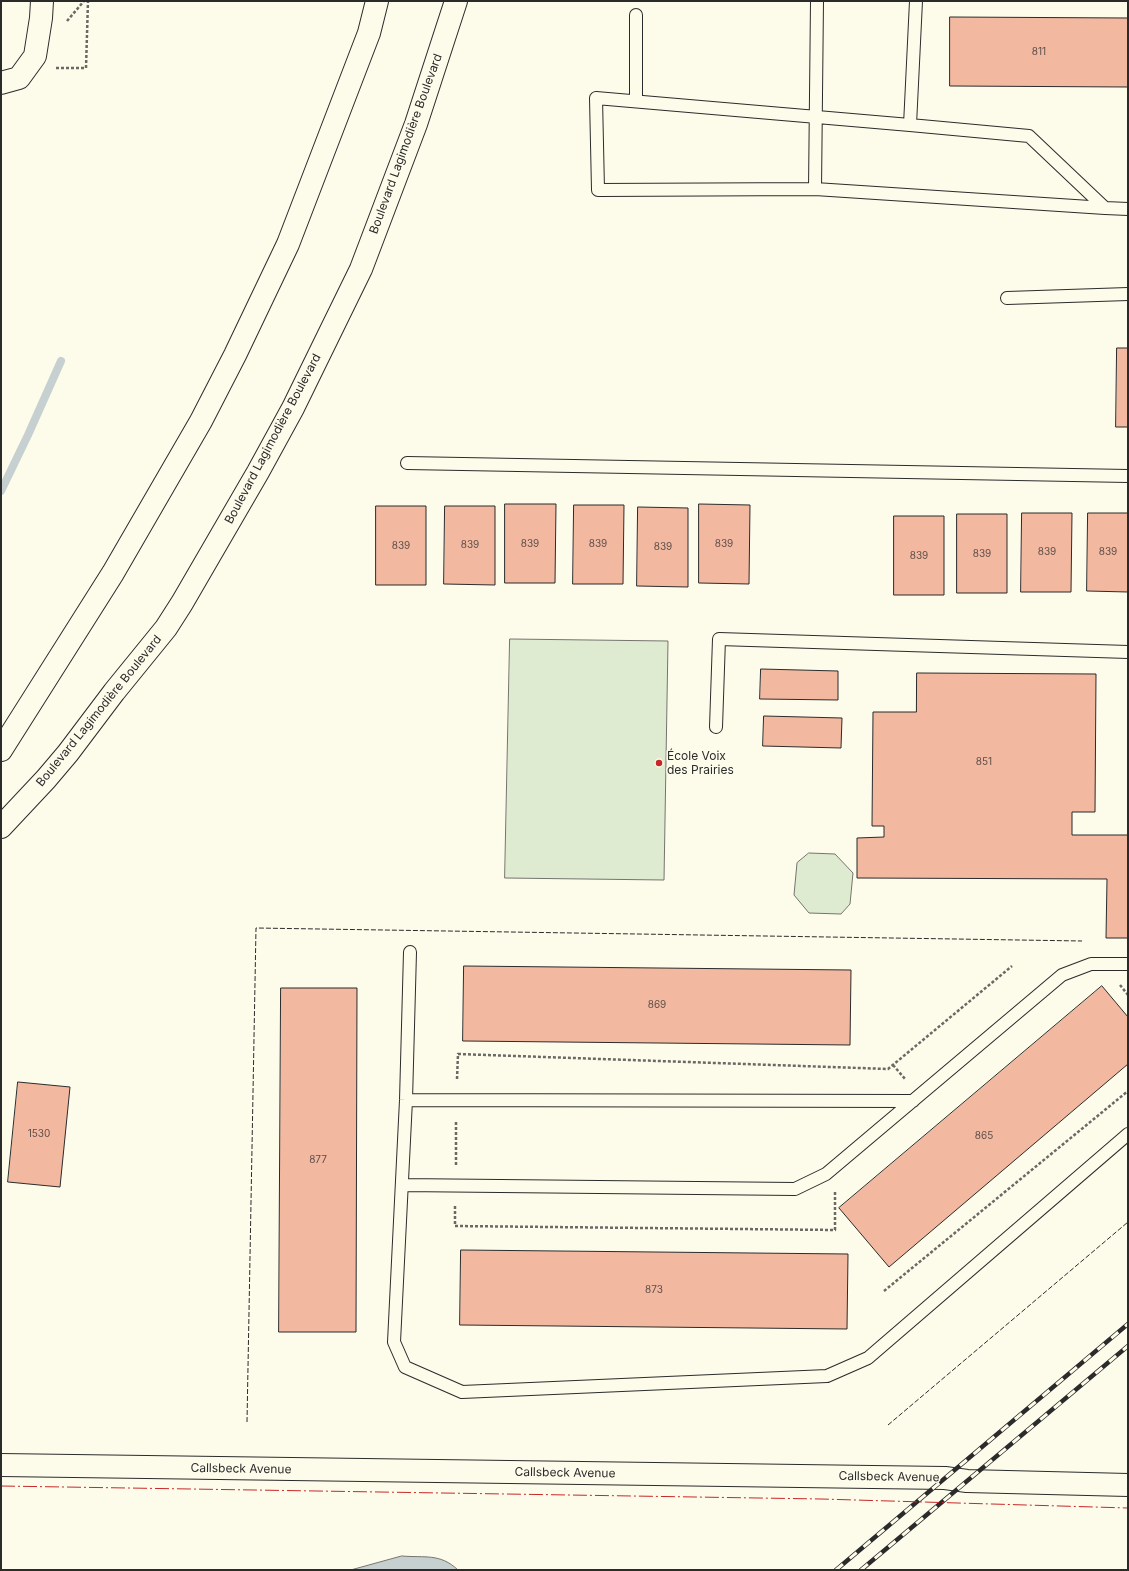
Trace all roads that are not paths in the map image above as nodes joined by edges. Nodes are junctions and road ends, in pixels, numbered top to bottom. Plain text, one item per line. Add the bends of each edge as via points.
1 (42, 1) edge
2 (377, 1) edge
3 (456, 1) edge
4 (818, 1) edge
5 (916, 1) edge
6 (636, 14) dead end
7 (15, 77) edge
8 (636, 101) junction
9 (816, 117) junction
10 (910, 125) junction
11 (815, 189) junction
12 (1105, 208) junction
13 (1128, 209) edge
14 (1128, 294) edge
15 (1007, 298) dead end
16 (407, 463) dead end
17 (1128, 476) edge
18 (1128, 652) edge
19 (716, 727) dead end
20 (1, 750) edge
21 (1, 827) edge
22 (410, 952) dead end
23 (1128, 964) edge
24 (406, 1100) junction
25 (913, 1101) junction
26 (1128, 1134) edge
27 (402, 1185) junction
28 (1, 1466) edge
29 (1128, 1485) edge

1 - 7 main road via 35,56
2 - 20 main road via 369,33 288,244 235,355 201,421 116,566
3 - 21 main road, Boulevard Lagimodière Boulevard via 416,124 361,269 293,408 258,472 166,628 68,753
4 - 9 lane
5 - 10 lane
6 - 8 lane
8 - 9 lane
8 - 11 lane via 596,98 598,190
9 - 10 lane
9 - 11 lane
10 - 12 lane via 1028,136
11 - 12 lane
12 - 13 lane
14 - 15 lane
16 - 17 lane
18 - 19 lane via 719,639
22 - 24 lane
23 - 25 lane via 1091,964 1062,975
24 - 25 lane
24 - 27 lane
25 - 27 lane via 826,1174 795,1189
26 - 27 lane via 868,1358 827,1376 462,1392 405,1367 394,1342
28 - 29 main road, Callsbeck Avenue via 945,1478 967,1481

